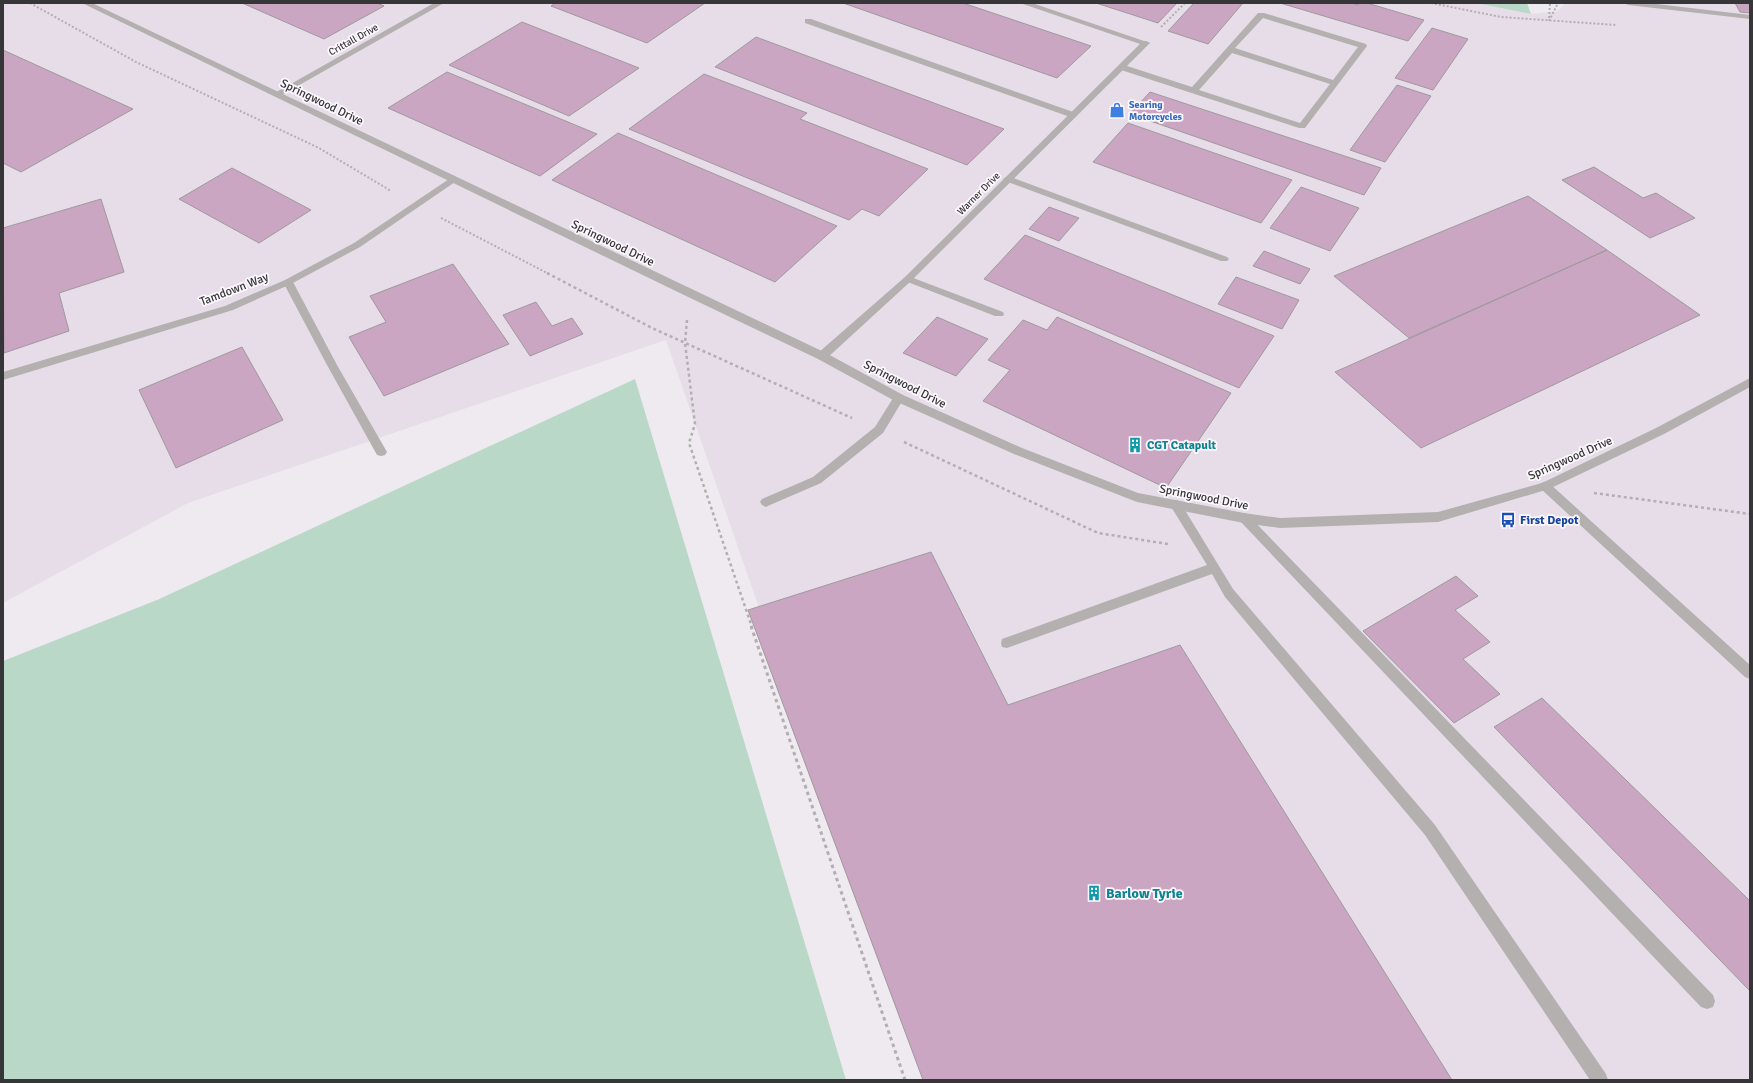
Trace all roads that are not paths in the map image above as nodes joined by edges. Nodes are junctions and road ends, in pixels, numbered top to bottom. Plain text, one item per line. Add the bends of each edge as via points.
1 (86, 3) edge
2 (440, 3) edge
3 (1024, 3) edge
4 (1628, 3) edge
5 (1750, 17) edge
6 (808, 21) dead end
7 (1229, 49) junction
8 (1121, 67) junction
9 (1335, 83) junction
10 (1193, 91) junction
11 (277, 94) junction
12 (1073, 115) junction
13 (1008, 179) junction
14 (452, 180) junction
15 (1224, 259) dead end
16 (908, 279) junction
17 (288, 282) junction
18 (999, 314) dead end
19 (822, 356) junction
20 (3, 376) edge
21 (1750, 382) edge
22 (899, 398) junction
23 (381, 452) dead end
24 (1545, 486) junction
25 (766, 502) dead end
26 (1176, 505) junction
27 (1244, 518) junction
28 (1214, 568) junction
29 (1007, 643) dead end
30 (1750, 673) edge
31 (1707, 1001) dead end
32 (1600, 1080) edge

1 - 11 street, Springwood Drive
2 - 11 street, Crittall Drive
3 - 8 street, Warner Drive via 1146,43
4 - 5 street
6 - 12 street
7 - 9 street
7 - 9 street via 1260,15 1363,46
7 - 10 street
8 - 10 street
8 - 12 street, Warner Drive
9 - 10 street via 1302,126
11 - 14 street, Springwood Drive
12 - 13 street, Warner Drive
13 - 15 street
13 - 16 street, Warner Drive
14 - 17 street, Tamdown Way via 357,245
14 - 19 street, Springwood Drive
16 - 18 street
16 - 19 street, Warner Drive
17 - 20 street, Tamdown Way via 229,308
17 - 23 street
19 - 22 street, Springwood Drive
21 - 24 street, Springwood Drive via 1660,431
22 - 25 street via 878,430 818,480
22 - 26 street, Springwood Drive via 1026,454 1137,497
24 - 27 street, Springwood Drive via 1438,517 1280,523
24 - 30 street
26 - 27 street, Springwood Drive
26 - 28 street
27 - 31 street
28 - 29 street
28 - 32 street via 1229,593 1430,830

